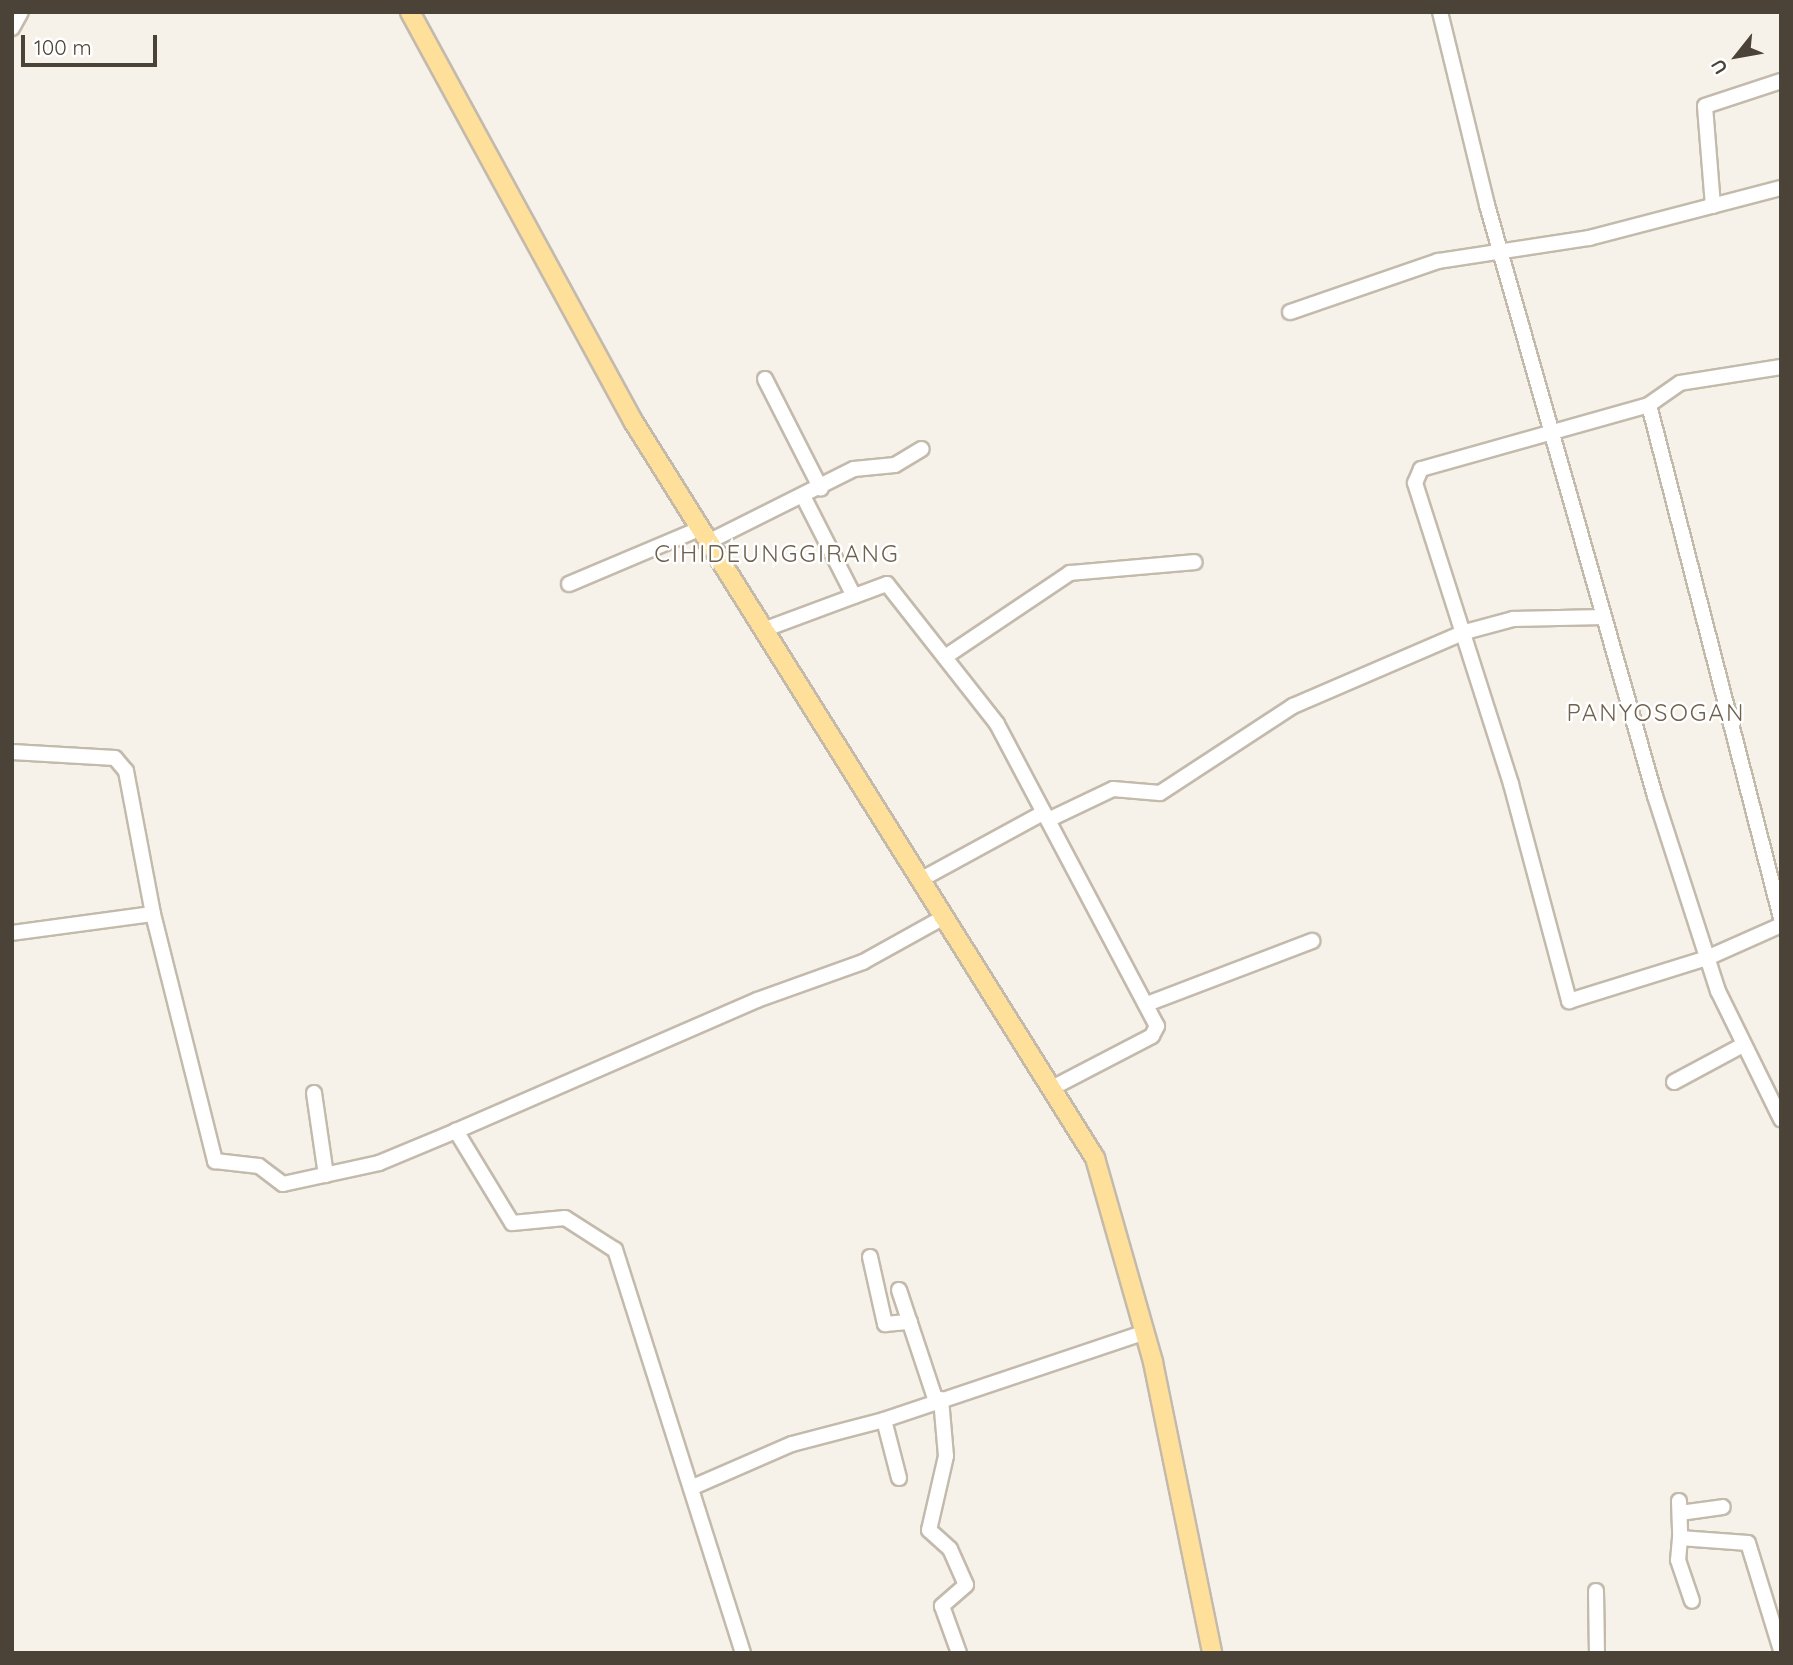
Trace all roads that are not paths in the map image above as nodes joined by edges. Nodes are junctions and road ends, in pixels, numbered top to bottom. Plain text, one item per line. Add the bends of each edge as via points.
1 (21, 12) edge
2 (410, 12) edge
3 (1440, 12) edge
4 (12, 28) edge
5 (1781, 81) edge
6 (1781, 188) edge
7 (1713, 206) junction
8 (1501, 253) junction
9 (1290, 312) dead end
10 (1781, 367) edge
11 (765, 380) dead end
12 (1649, 405) junction
13 (1551, 430) junction
14 (922, 449) dead end
15 (821, 489) junction
16 (804, 498) junction
17 (703, 536) junction
18 (1195, 562) dead end
19 (569, 584) dead end
20 (854, 596) junction
21 (1604, 617) junction
22 (762, 630) junction
23 (1465, 632) junction
24 (945, 656) junction
25 (12, 752) edge
26 (1045, 817) junction
27 (920, 880) junction
28 (153, 914) junction
29 (944, 917) junction
30 (1781, 918) edge
31 (1781, 925) edge
32 (12, 933) edge
33 (1312, 941) dead end
34 (1707, 958) junction
35 (1147, 1004) junction
36 (1743, 1045) junction
37 (1674, 1082) dead end
38 (1054, 1087) junction
39 (314, 1094) dead end
40 (1781, 1119) edge
41 (456, 1131) junction
42 (326, 1175) junction
43 (870, 1257) dead end
44 (899, 1290) dead end
45 (910, 1322) junction
46 (1145, 1332) junction
47 (938, 1400) junction
48 (884, 1420) junction
49 (899, 1478) dead end
50 (693, 1487) junction
51 (1723, 1507) dead end
52 (1680, 1538) junction
53 (1596, 1591) dead end
54 (1692, 1601) dead end
55 (1781, 1650) edge
56 (743, 1653) edge
57 (959, 1653) edge
58 (1212, 1653) edge
59 (1597, 1653) edge

1 - 4 street
2 - 17 main road via 551,274
3 - 8 street
5 - 7 street via 1706,103
6 - 7 street
7 - 8 street
8 - 9 street via 1438,261
8 - 13 street
10 - 12 street via 1680,383
11 - 15 street
12 - 13 street
12 - 30 street
13 - 21 street
13 - 23 street via 1421,469 1415,477
14 - 15 street via 895,465 855,469
15 - 16 street
16 - 17 street
16 - 20 street
17 - 19 street
17 - 22 main road
18 - 24 street via 1070,573
20 - 22 street
20 - 24 street via 887,584
21 - 23 street via 1513,619
21 - 34 street
22 - 27 main road
23 - 26 street via 1293,706 1160,793 1112,789
23 - 34 street via 1569,1001
24 - 26 street via 997,724
25 - 28 street via 62,760 106,757 120,764 130,785
26 - 27 street
26 - 35 street
27 - 29 main road
28 - 32 street
28 - 42 street via 215,1161 259,1166 283,1184
29 - 38 main road
29 - 41 street via 863,962 757,999
31 - 34 street
33 - 35 street
34 - 36 street
35 - 38 street via 1157,1026 1152,1036
36 - 37 street
36 - 40 street
38 - 46 main road via 1103,1177
39 - 42 street
41 - 42 street via 379,1163
41 - 50 street via 512,1223 565,1218 615,1250
43 - 45 street via 885,1324
44 - 45 street
45 - 47 street
46 - 47 street
46 - 58 main road
47 - 48 street
47 - 57 street via 946,1456 929,1530 950,1549 965,1585 942,1606
48 - 49 street
48 - 50 street via 792,1444
50 - 56 street
51 - 52 street via 1679,1507
52 - 54 street via 1678,1560
52 - 55 street via 1748,1543
53 - 59 street

